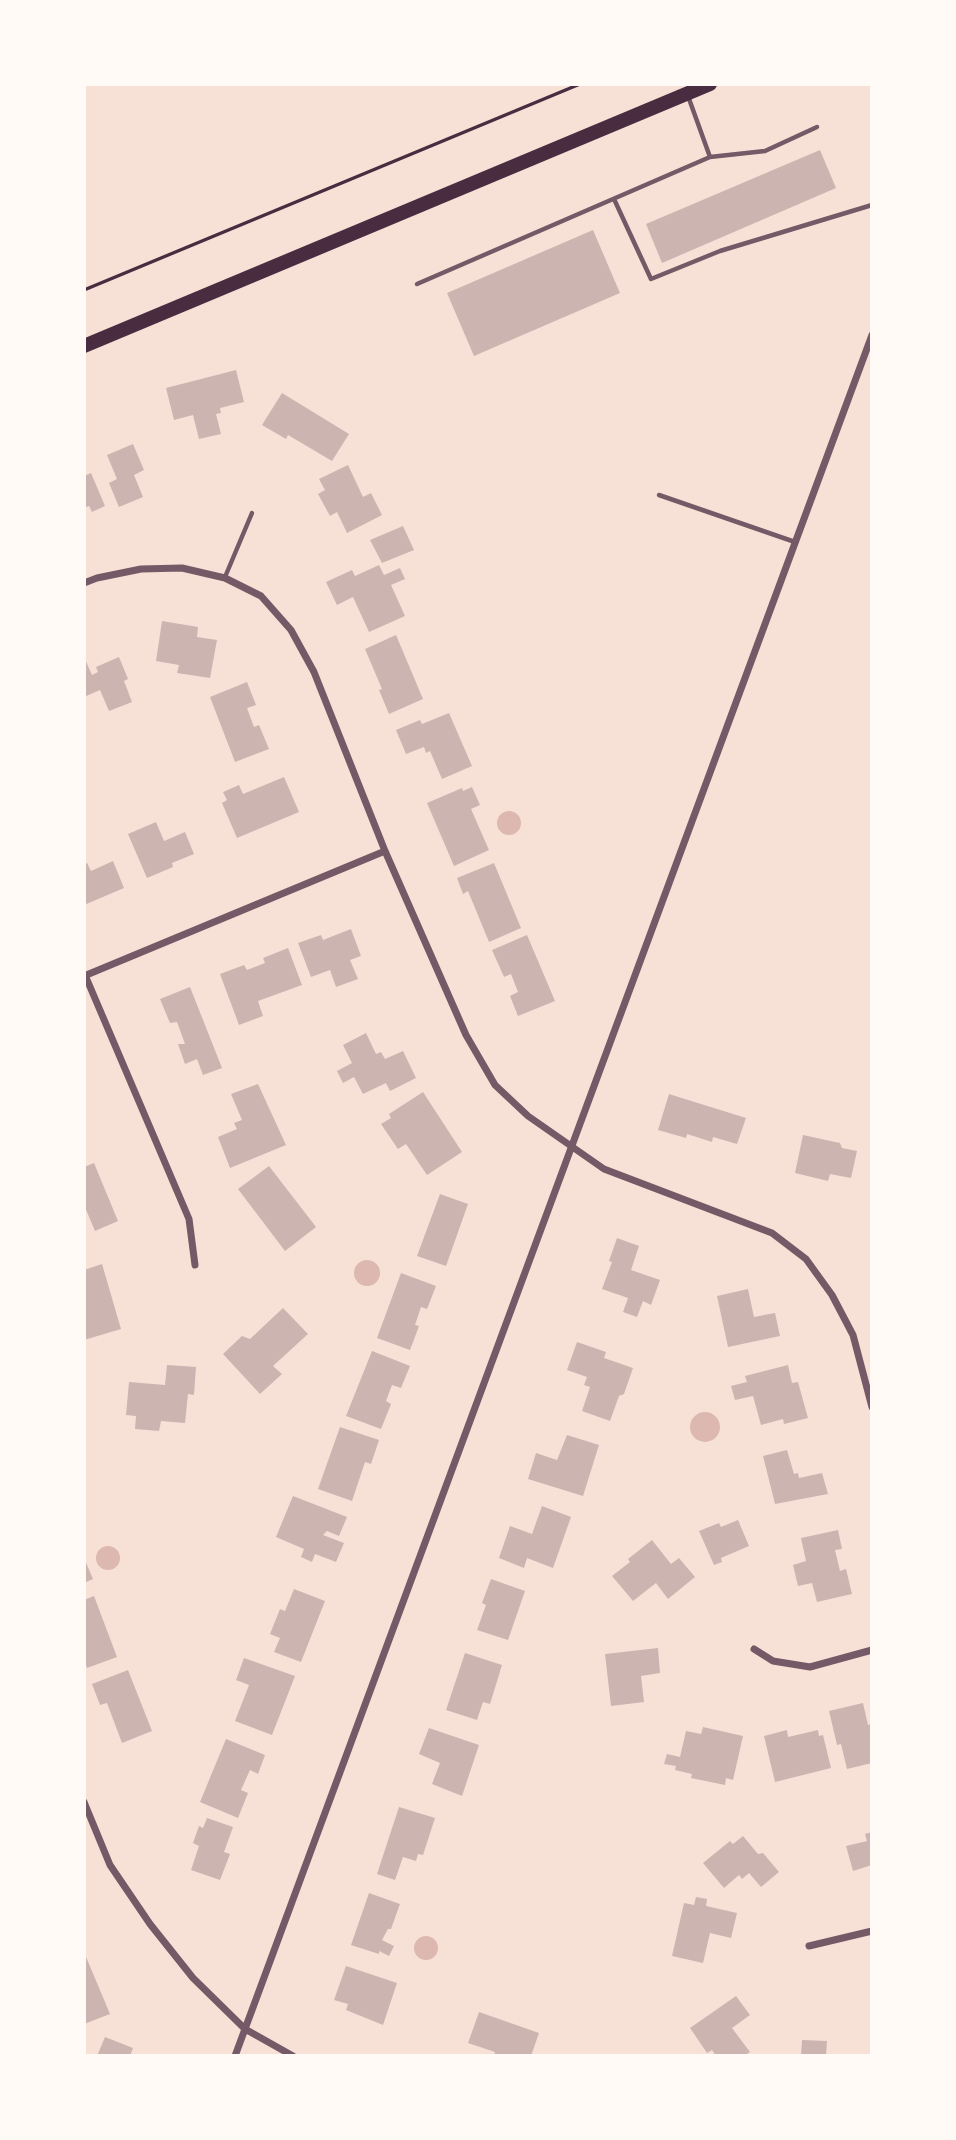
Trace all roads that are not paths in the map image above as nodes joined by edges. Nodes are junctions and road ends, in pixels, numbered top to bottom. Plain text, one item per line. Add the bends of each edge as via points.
1 (710, 84) edge
2 (687, 94) junction
3 (817, 127) dead end
4 (710, 157) junction
5 (614, 199) junction
6 (872, 205) edge
7 (418, 284) dead end
8 (872, 335) edge
9 (84, 346) edge
10 (659, 495) dead end
11 (252, 513) dead end
12 (795, 542) junction
13 (225, 578) junction
14 (84, 583) edge
15 (385, 851) junction
16 (85, 976) edge
17 (571, 1148) junction
18 (195, 1265) dead end
19 (872, 1407) edge
20 (754, 1649) dead end
21 (872, 1650) edge
22 (84, 1802) edge
23 (872, 1931) edge
24 (809, 1946) dead end
25 (245, 2029) junction
26 (235, 2056) edge
27 (293, 2056) edge

1 - 2 main road
2 - 4 lane
2 - 9 main road
3 - 4 lane via 765,151
4 - 5 lane
5 - 6 lane via 651,279 720,251
5 - 7 lane
8 - 12 street
10 - 12 lane
11 - 13 lane
12 - 17 street
13 - 14 street via 182,568 141,569
13 - 15 street via 261,596 291,630 314,672
15 - 16 street
15 - 17 street via 466,1035 495,1085
16 - 18 street via 189,1219
17 - 19 street via 607,1170 772,1233 806,1259 853,1335
17 - 25 street
20 - 21 street via 774,1661 810,1667
22 - 25 street via 110,1865 150,1924 193,1978
23 - 24 street
25 - 26 street
25 - 27 street

